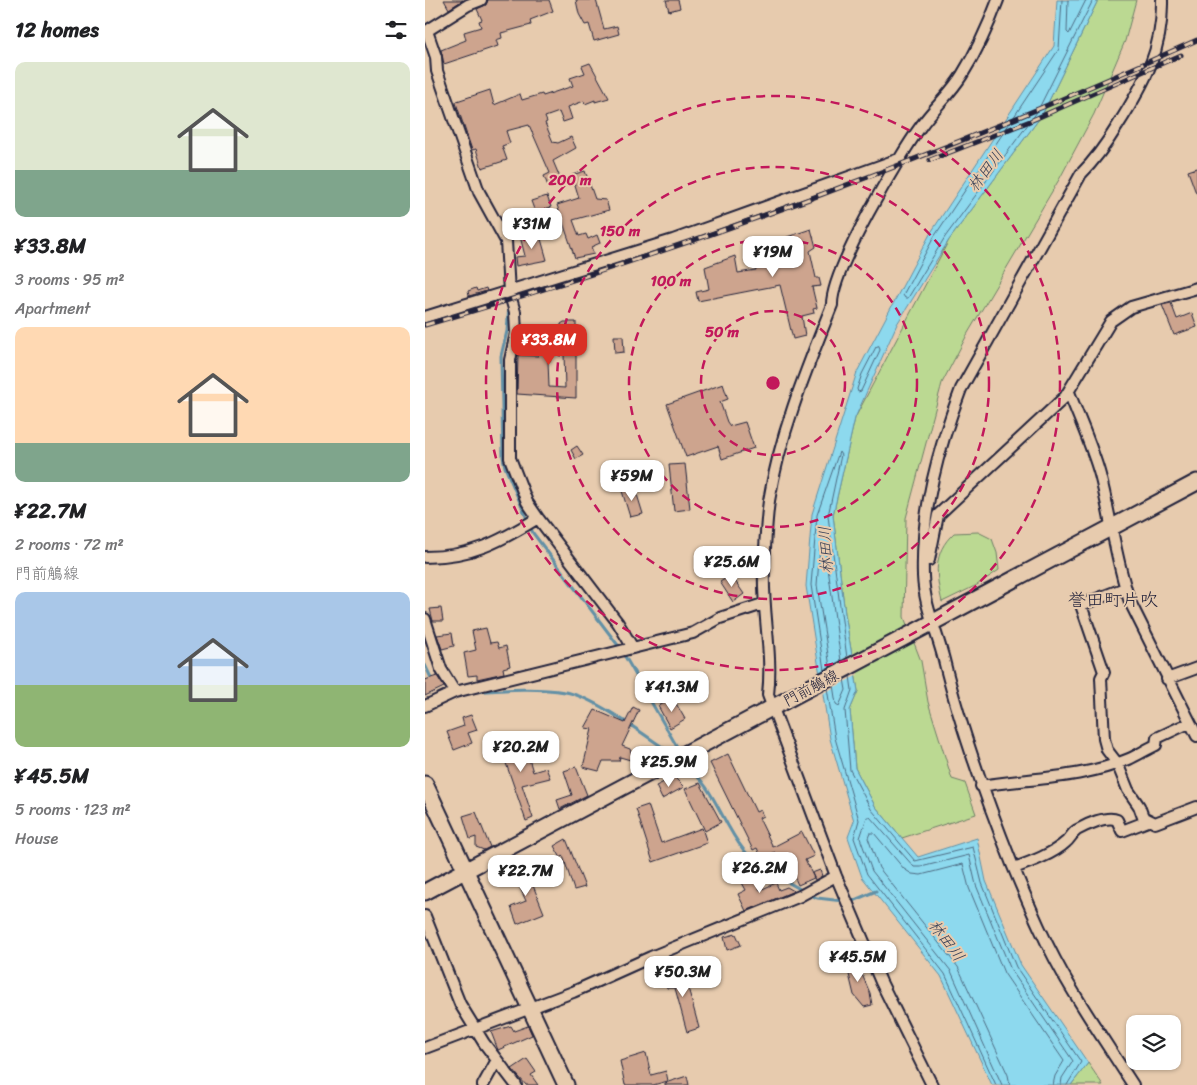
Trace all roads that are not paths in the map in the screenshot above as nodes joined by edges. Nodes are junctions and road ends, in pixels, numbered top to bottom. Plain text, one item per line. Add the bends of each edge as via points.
1 (481, 0) edge
2 (998, 0) edge
3 (1162, 0) edge
4 (426, 31) edge
5 (899, 159) junction
6 (1197, 288) edge
7 (509, 292) junction
8 (425, 317) edge
9 (1069, 392) junction
10 (1197, 482) edge
11 (538, 518) junction
12 (1113, 526) junction
13 (425, 557) edge
14 (923, 575) junction
15 (1125, 588) junction
16 (763, 604) junction
17 (425, 619) edge
18 (930, 624) junction
19 (633, 648) junction
20 (1197, 668) edge
21 (1167, 679) junction
22 (455, 692) junction
23 (425, 706) edge
24 (775, 707) junction
25 (1189, 723) junction
26 (1197, 736) edge
27 (1117, 763) junction
28 (425, 784) edge
29 (981, 786) junction
30 (1197, 807) edge
31 (1148, 821) junction
32 (1014, 868) junction
33 (467, 872) junction
34 (836, 876) junction
35 (425, 892) edge
36 (425, 916) edge
37 (531, 1008) junction
38 (475, 1029) junction
39 (425, 1048) edge
40 (497, 1060) junction
41 (483, 1085) edge
42 (516, 1085) edge
43 (566, 1085) edge
44 (932, 1085) edge
45 (1133, 1085) edge

1 - 4 street
2 - 5 street via 983,39 961,77 921,125
3 - 14 street via 1157,48 1143,86 1097,159 1081,174 961,388 948,422 925,510
4 - 7 street via 479,192 506,242
5 - 7 street via 673,240
5 - 16 street via 844,264 788,425 769,501
6 - 9 street via 1121,312 1111,321
7 - 8 street
7 - 11 street via 515,312 510,360 510,458 527,502
9 - 12 street via 1091,446
9 - 14 street via 938,515 929,564
10 - 12 main road, 門前鵤線
11 - 13 street via 493,543 467,553
11 - 19 street via 619,623
12 - 15 street
12 - 18 main road, 門前鵤線
14 - 18 street
15 - 21 street
15 - 27 street via 1081,605 1104,672 1101,678 1104,739 1107,750
16 - 19 street via 720,618 693,633
16 - 24 street via 770,675 768,695
17 - 22 street via 441,669
18 - 24 main road, 門前鵤線
18 - 29 street
19 - 22 street
20 - 21 street
21 - 25 street
22 - 23 street
24 - 33 main road, 門前鵤線
24 - 34 street
25 - 26 street
25 - 27 street via 1157,738 1156,745
27 - 29 street via 1048,778
27 - 31 street via 1143,817
28 - 33 main road
29 - 32 street
30 - 31 street via 1155,823
31 - 32 street via 1122,831 1113,818 1099,821 1075,831 1067,842
32 - 45 street via 1033,915 1069,986
33 - 35 main road, 門前鵤線
33 - 37 main road
34 - 37 street via 801,896
34 - 44 street via 881,982
36 - 38 street via 459,1004
37 - 38 street
37 - 43 main road
38 - 39 street
38 - 40 street
40 - 41 street
40 - 42 street

